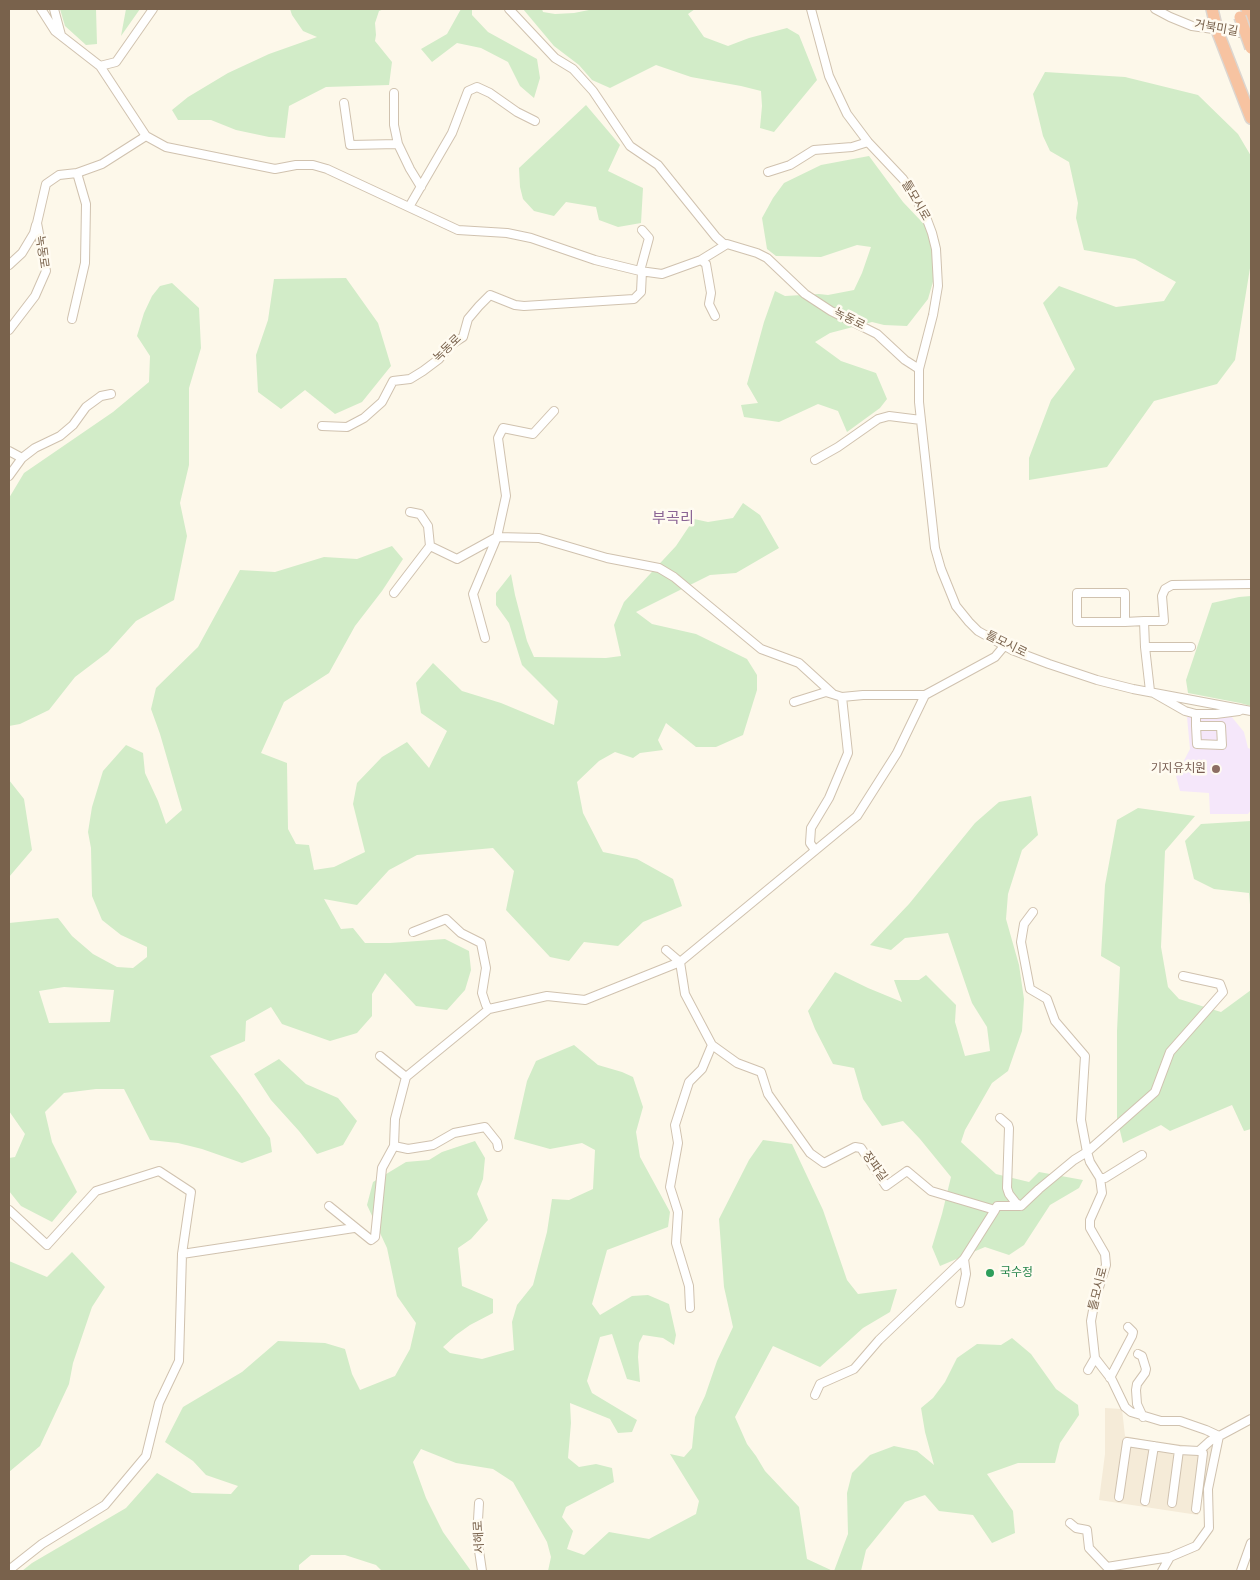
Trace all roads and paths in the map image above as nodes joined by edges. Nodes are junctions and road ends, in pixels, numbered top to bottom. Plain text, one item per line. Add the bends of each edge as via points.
1 (41, 9) edge
2 (54, 9) edge
3 (153, 9) edge
4 (509, 9) edge
5 (811, 9) edge
6 (1155, 9) edge
7 (1212, 9) edge
8 (1245, 15) edge
9 (1217, 30) junction
10 (1251, 35) edge
11 (62, 37) junction
12 (1251, 48) edge
13 (100, 66) junction
14 (394, 93) dead end
15 (344, 102) dead end
16 (1251, 118) edge
17 (535, 121) dead end
18 (146, 136) junction
19 (868, 142) junction
20 (398, 144) junction
21 (768, 172) dead end
22 (77, 173) junction
23 (421, 187) junction
24 (409, 207) junction
25 (37, 223) junction
26 (642, 230) dead end
27 (725, 245) junction
28 (701, 260) junction
29 (9, 265) edge
30 (641, 271) junction
31 (715, 316) dead end
32 (72, 319) dead end
33 (9, 330) edge
34 (919, 369) junction
35 (112, 394) dead end
36 (554, 410) dead end
37 (921, 420) junction
38 (322, 426) dead end
39 (9, 451) edge
40 (22, 458) junction
41 (815, 460) dead end
42 (9, 476) edge
43 (410, 512) dead end
44 (497, 537) junction
45 (430, 546) junction
46 (1251, 584) edge
47 (394, 593) dead end
48 (1125, 622) junction
49 (1144, 622) junction
50 (485, 638) dead end
51 (1005, 645) junction
52 (1145, 647) junction
53 (1191, 647) dead end
54 (1150, 691) junction
55 (833, 694) junction
56 (925, 695) junction
57 (842, 696) junction
58 (794, 702) dead end
59 (1249, 710) edge
60 (1196, 714) junction
61 (1196, 726) dead end
62 (815, 850) junction
63 (1033, 912) dead end
64 (413, 932) dead end
65 (666, 950) dead end
66 (680, 962) junction
67 (1183, 976) dead end
68 (490, 1009) junction
69 (712, 1045) junction
70 (380, 1056) dead end
71 (406, 1077) junction
72 (1000, 1118) dead end
73 (394, 1146) junction
74 (498, 1147) dead end
75 (1086, 1152) junction
76 (1142, 1155) dead end
77 (1100, 1178) junction
78 (328, 1206) dead end
79 (1021, 1206) junction
80 (9, 1210) edge
81 (995, 1210) junction
82 (354, 1228) junction
83 (182, 1254) junction
84 (964, 1259) junction
85 (960, 1303) dead end
86 (690, 1308) dead end
87 (1128, 1327) dead end
88 (1138, 1354) dead end
89 (1095, 1358) junction
90 (1088, 1370) dead end
91 (1110, 1378) junction
92 (815, 1395) dead end
93 (1143, 1417) junction
94 (1251, 1420) edge
95 (1219, 1436) junction
96 (1154, 1446) junction
97 (1179, 1450) junction
98 (1199, 1451) junction
99 (1119, 1497) dead end
100 (1145, 1501) dead end
101 (479, 1503) dead end
102 (1172, 1503) dead end
103 (1196, 1509) dead end
104 (1070, 1523) dead end
105 (1251, 1543) edge
106 (1170, 1557) junction
107 (9, 1570) edge
108 (482, 1571) edge
109 (1162, 1571) edge
110 (1241, 1571) edge

1 - 11 street
2 - 11 street
3 - 13 street via 116,62
4 - 27 street via 555,58 573,70 592,91 630,146 658,165
5 - 19 street, 틀모시로 via 829,76 847,114
6 - 9 street, 거북미길 via 1192,26
7 - 9 highway
8 - 12 highway, bridge
9 - 10 street, 거북미길
9 - 16 highway
11 - 13 street
13 - 18 street
14 - 20 street via 394,125
15 - 20 street via 350,145
17 - 23 street via 477,87 468,91 452,133
18 - 22 street, 녹동로 via 102,164
18 - 24 street via 166,146 276,169 313,164
19 - 21 street via 852,147 814,150 790,166
19 - 34 street, 틀모시로 via 914,195 926,217 936,249 938,286
20 - 23 street
22 - 25 street, 녹동로 via 59,175 46,184
22 - 32 street via 86,204 85,262
23 - 24 street
24 - 30 street via 458,230 531,238 595,260
25 - 29 street, 녹동로 via 22,253
25 - 33 street, 녹동로 via 46,271 35,296
26 - 30 street, 녹동로 via 649,238
27 - 28 street
27 - 34 street, 녹동로 via 767,258 805,294 877,334
28 - 30 street via 662,274
28 - 31 street via 706,264 711,292 709,304
30 - 38 street, 녹동로 via 641,292 634,300 524,306 490,295 468,319 463,337 423,371 410,378 392,381 382,402 364,418 347,426
34 - 37 street, 틀모시로
35 - 40 street via 101,396 86,407 60,436
36 - 44 street via 533,434 503,428 498,438 506,496
37 - 41 street via 889,416 878,419
37 - 51 street, 틀모시로 via 935,548 946,584 956,606 969,622 978,631
39 - 40 street
40 - 42 street
43 - 45 street via 420,514 428,526
44 - 45 street via 457,559
44 - 50 street via 473,594
44 - 55 street via 539,538 607,558 659,568 761,649 799,663
45 - 47 street
46 - 49 street via 1172,585 1164,589 1162,596 1164,621
48 - 48 street via 1077,622 1077,593 1125,593
48 - 49 street
49 - 52 street
51 - 54 street, 틀모시로 via 1097,680
51 - 56 street via 995,657
52 - 53 street
52 - 54 street
54 - 59 street, 틀모시로
54 - 60 street
55 - 57 street
55 - 58 street via 826,692
56 - 57 street
56 - 62 street via 897,753 857,816
57 - 62 street via 848,753 829,798 811,828 810,843
59 - 60 street
60 - 61 street
62 - 66 street
63 - 75 street via 1024,924 1020,942 1030,989 1047,999 1055,1021 1086,1056 1081,1120
64 - 68 street via 446,919 461,933 481,943 486,968 482,993
65 - 66 street
66 - 68 street via 585,1000 547,996
66 - 69 street via 685,994
67 - 75 street via 1220,984 1223,992 1170,1052 1155,1092
68 - 71 street
69 - 81 street, 장파길 via 737,1063 761,1072 768,1094 810,1153 824,1163 855,1147 861,1148 886,1186 907,1171 931,1191
69 - 86 street via 702,1069 689,1082 675,1125 678,1144 670,1187 678,1212 676,1243 690,1286
70 - 71 street
71 - 73 street via 395,1119
72 - 79 street via 1009,1128 1007,1188
73 - 74 street via 408,1149 433,1145 454,1133 485,1127
73 - 82 street via 382,1168 375,1237 371,1240
75 - 77 street
75 - 79 street
76 - 77 street
77 - 89 street, 틀모시로 via 1102,1193 1090,1220 1090,1228 1105,1254 1106,1265 1091,1321
78 - 82 street
79 - 81 street, 장파길 via 997,1206
80 - 83 street via 47,1245 96,1191 159,1171 191,1192
81 - 84 street
82 - 83 street
83 - 107 street via 179,1361 159,1403 146,1456 105,1504 42,1544
84 - 85 street via 966,1274
84 - 92 street via 879,1340 854,1370 820,1384
87 - 91 street via 1133,1332 1132,1336
88 - 93 street via 1142,1356 1146,1369 1136,1390 1137,1404
89 - 90 street
89 - 91 street
91 - 93 street via 1125,1407
93 - 95 street via 1180,1421
94 - 95 street
95 - 98 street
95 - 106 street via 1208,1489 1210,1528 1196,1546
96 - 97 street
96 - 99 street via 1127,1442
96 - 100 street
97 - 98 street
97 - 102 street
98 - 103 street via 1203,1453
101 - 108 street, 서해로 via 477,1537
104 - 106 street via 1087,1530 1089,1548 1106,1567
105 - 110 street
106 - 109 street

